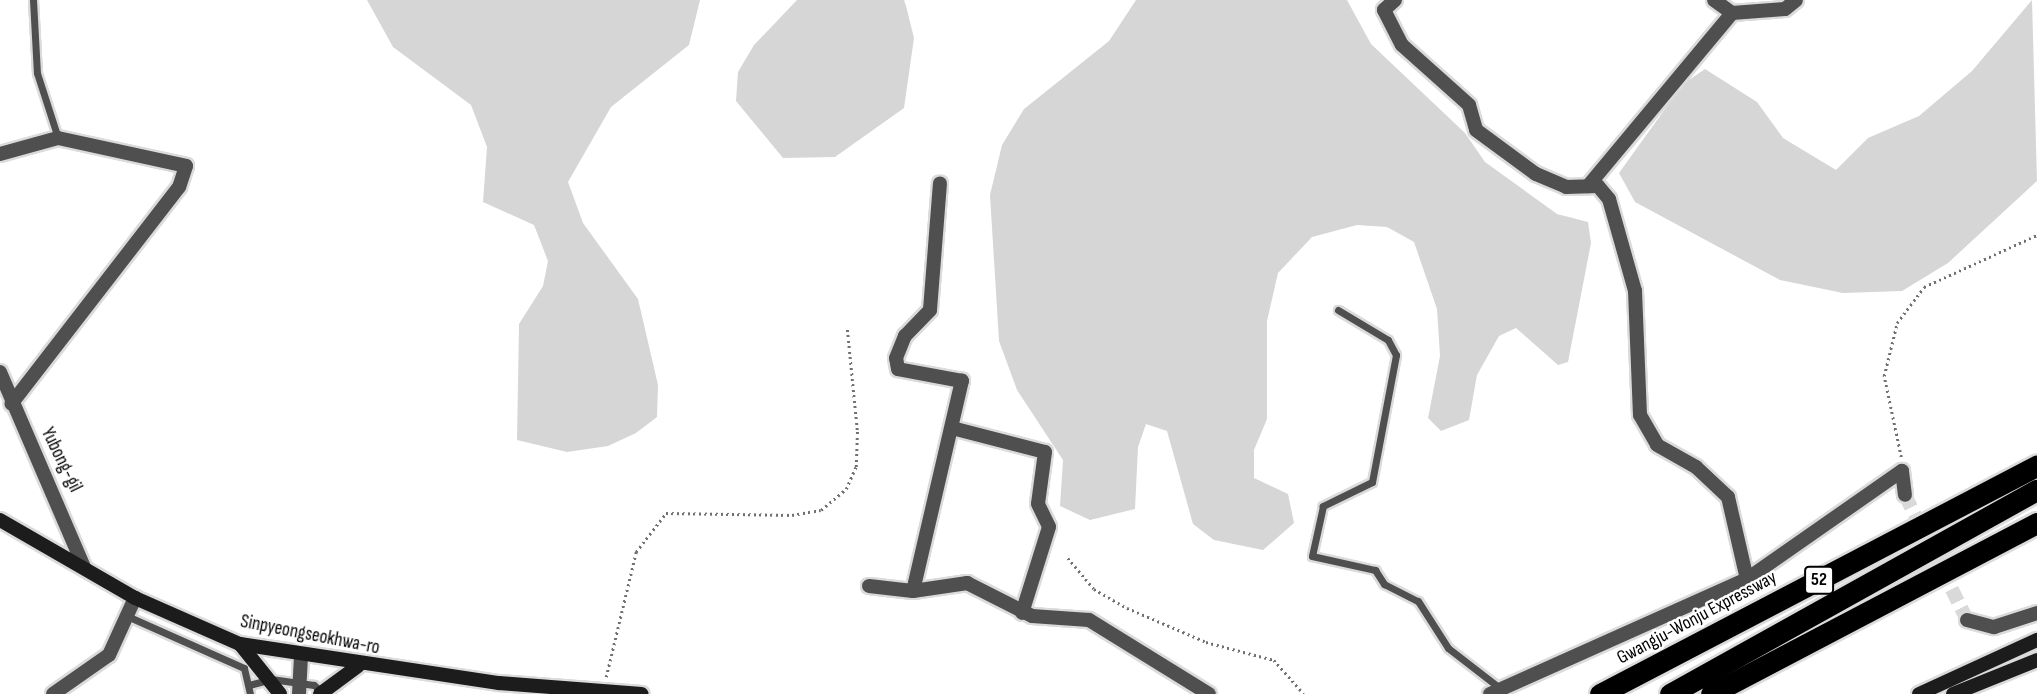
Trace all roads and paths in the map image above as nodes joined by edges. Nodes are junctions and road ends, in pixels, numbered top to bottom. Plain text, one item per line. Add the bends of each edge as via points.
1 (33, 0) edge
2 (1395, 0) edge
3 (1714, 0) edge
4 (1796, 0) edge
5 (1732, 13) junction
6 (58, 138) junction
7 (0, 154) edge
8 (940, 183) dead end
9 (1588, 186) junction
10 (2037, 235) edge
11 (1338, 310) dead end
12 (846, 328) dead end
13 (0, 372) edge
14 (11, 404) junction
15 (952, 428) junction
16 (2037, 466) edge
17 (1902, 471) junction
18 (2037, 490) edge
19 (1905, 495) tunnel mouth
20 (0, 520) edge
21 (2037, 523) edge
22 (1068, 558) dead end
23 (84, 567) junction
24 (1746, 579) junction
25 (869, 586) dead end
26 (913, 591) junction
27 (135, 598) junction
28 (1022, 612) junction
29 (2037, 613) edge
30 (127, 616) junction
31 (1967, 620) dead end
32 (2037, 640) edge
33 (240, 644) junction
34 (301, 657) junction
35 (2037, 660) edge
36 (360, 666) junction
37 (271, 679) junction
38 (249, 690) edge
39 (300, 690) edge
40 (604, 690) junction
41 (1496, 692) edge
42 (322, 693) edge
43 (1958, 693) edge
44 (52, 694) edge
45 (280, 694) edge
46 (642, 694) edge
47 (1209, 694) edge
48 (1304, 694) edge
49 (1600, 694) edge
50 (1670, 694) edge
51 (1711, 694) edge
52 (1919, 694) edge

1 - 6 lane via 37,73
2 - 9 street via 1384,10 1402,45 1469,105 1476,130 1536,174 1566,187
3 - 5 street
4 - 5 street via 1785,9
5 - 9 street
6 - 7 street
6 - 14 street via 186,166 179,187
8 - 15 street via 930,310 905,336 896,358 898,369 961,381
9 - 24 street via 1598,186 1609,199 1635,291 1640,415 1657,445 1696,467 1728,497
10 - 17 path via 1924,287 1897,323 1884,376
11 - 41 lane via 1388,340 1396,355 1372,482 1323,506 1312,556 1375,570 1384,584 1418,601 1448,648
12 - 40 path via 857,430 856,467 846,489 821,510 792,515 713,509 666,513 636,552
13 - 14 street, Yubong-gil
14 - 23 street, Yubong-gil via 53,484
15 - 26 street
15 - 28 street via 1045,452 1038,504 1049,527
16 - 49 highway, Gwangju-Wonju Expressway / 52
17 - 19 street
17 - 24 street
18 - 50 highway, 52
20 - 23 main road, Sinpyeongseokhwa-ro
21 - 51 highway
22 - 48 path via 1094,589 1127,608 1206,642 1275,660
23 - 27 main road, Sinpyeongseokhwa-ro
24 - 41 street
25 - 26 street
26 - 28 street via 967,583
27 - 30 street
27 - 33 main road, Sinpyeongseokhwa-ro
28 - 47 street via 1089,620
29 - 31 street via 1994,627
30 - 38 lane via 244,668
30 - 44 street via 109,654
32 - 52 main road
33 - 34 main road, Sinpyeongseokhwa-ro
33 - 37 main road
34 - 36 main road, Sinpyeongseokhwa-ro
34 - 39 street
35 - 43 main road
36 - 40 main road, Sinpyeongseokhwa-ro
36 - 42 main road
37 - 38 lane
37 - 39 lane
37 - 45 main road
39 - 42 lane
40 - 46 main road, Sinpyeongseokhwa-ro

